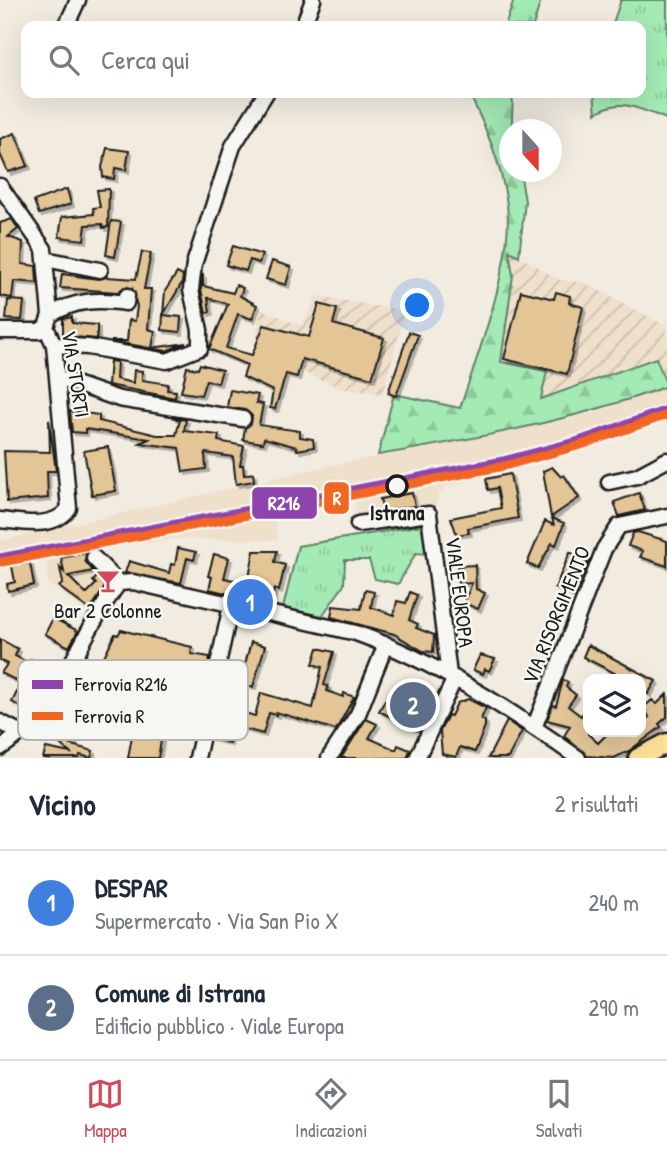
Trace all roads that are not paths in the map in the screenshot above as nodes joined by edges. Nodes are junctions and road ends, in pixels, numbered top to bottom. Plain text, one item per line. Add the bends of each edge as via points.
1 (78, 0) edge
2 (313, 0) edge
3 (68, 21) edge
4 (305, 21) edge
5 (262, 98) edge
6 (0, 186) edge
7 (45, 259) junction
8 (100, 270) dead end
9 (127, 296) dead end
10 (48, 321) junction
11 (0, 331) edge
12 (54, 345) junction
13 (58, 378) junction
14 (243, 419) dead end
15 (667, 460) edge
16 (610, 482) dead end
17 (667, 516) edge
18 (0, 520) edge
19 (358, 524) dead end
20 (94, 558) dead end
21 (119, 583) junction
22 (231, 606) junction
23 (386, 644) junction
24 (74, 660) edge
25 (219, 660) edge
26 (452, 677) junction
27 (0, 722) edge
28 (534, 728) junction
29 (18, 731) edge
30 (18, 733) edge
31 (201, 740) edge
32 (0, 748) edge
33 (197, 758) edge
34 (329, 758) edge
35 (417, 758) edge
36 (578, 758) edge

1 - 3 street
2 - 4 street
5 - 12 street via 233,146 194,264 191,290 200,348 167,361
6 - 7 street, VIA STORTI via 44,249
7 - 8 street
7 - 10 street, VIA STORTI
9 - 10 street via 126,303 99,299 66,305
10 - 11 street via 39,331
10 - 12 street, VIA STORTI
12 - 13 street, VIA STORTI
13 - 14 street via 119,399
13 - 18 street, VIA STORTI via 69,508 59,519 34,524
15 - 16 street via 636,476
17 - 28 street, VIA RISORGIMENTO via 619,526 604,549
19 - 26 street, VIALE EUROPA via 429,513
20 - 21 street
21 - 22 street via 133,582
21 - 24 street
22 - 23 street
22 - 25 street
23 - 26 street
23 - 34 street via 359,714
26 - 28 street
26 - 35 street, VIALE EUROPA
27 - 29 street
28 - 36 street
30 - 32 street
31 - 33 street

